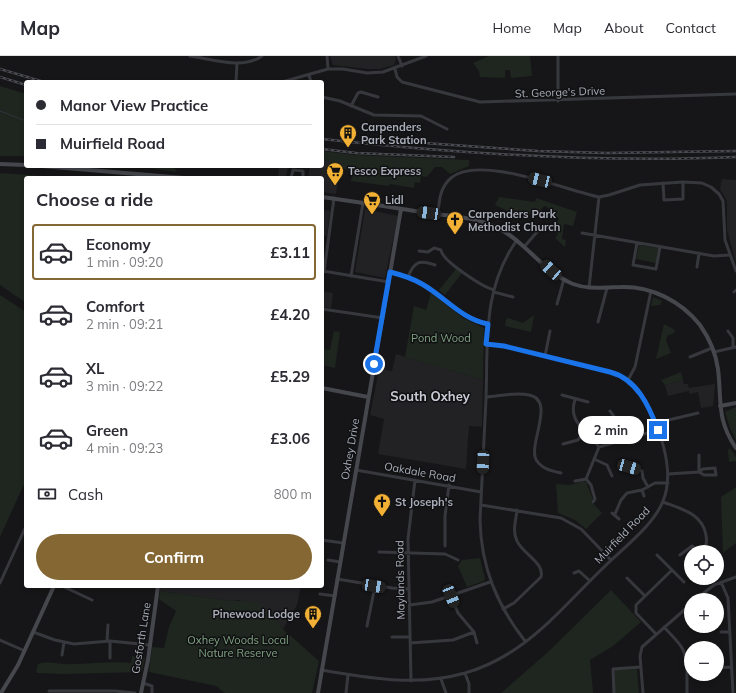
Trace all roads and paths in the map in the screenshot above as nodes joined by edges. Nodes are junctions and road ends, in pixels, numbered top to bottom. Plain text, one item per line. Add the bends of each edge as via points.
1 (190, 56) edge
2 (262, 56) edge
3 (327, 56) edge
4 (398, 56) edge
5 (426, 56) edge
6 (558, 56) edge
7 (237, 63) junction
8 (402, 66) junction
9 (395, 69) junction
10 (328, 70) junction
11 (309, 75) junction
12 (236, 80) edge
13 (290, 80) edge
14 (310, 80) edge
15 (736, 94) edge
16 (324, 97) edge
17 (378, 97) dead end
18 (558, 101) junction
19 (351, 106) junction
20 (447, 129) dead end
21 (0, 164) edge
22 (24, 165) edge
23 (63, 168) edge
24 (145, 176) edge
25 (292, 176) edge
26 (303, 176) edge
27 (683, 182) junction
28 (663, 183) junction
29 (324, 197) edge
30 (599, 197) junction
31 (334, 198) junction
32 (363, 203) junction
33 (401, 209) junction
34 (438, 214) junction
35 (537, 232) dead end
36 (582, 233) dead end
37 (596, 236) junction
38 (517, 240) junction
39 (637, 243) junction
40 (660, 246) junction
41 (524, 247) junction
42 (418, 251) dead end
43 (699, 253) junction
44 (729, 255) junction
45 (324, 264) edge
46 (435, 265) dead end
47 (697, 267) dead end
48 (324, 271) edge
49 (736, 271) edge
50 (390, 272) junction
51 (351, 276) junction
52 (408, 277) junction
53 (564, 279) junction
54 (389, 282) junction
55 (589, 288) junction
56 (607, 288) junction
57 (494, 291) junction
58 (652, 291) junction
59 (513, 297) dead end
60 (557, 304) dead end
61 (324, 309) edge
62 (382, 318) junction
63 (598, 322) dead end
64 (488, 324) junction
65 (550, 331) dead end
66 (728, 331) dead end
67 (486, 344) junction
68 (734, 346) edge
69 (713, 350) junction
70 (544, 356) junction
71 (690, 357) dead end
72 (628, 380) junction
73 (324, 388) edge
74 (562, 395) dead end
75 (368, 397) junction
76 (486, 397) junction
77 (574, 400) junction
78 (588, 402) dead end
79 (736, 403) edge
80 (720, 406) junction
81 (610, 411) dead end
82 (698, 413) dead end
83 (656, 423) junction
84 (658, 430) junction
85 (584, 431) junction
86 (624, 440) junction
87 (563, 444) dead end
88 (599, 447) junction
89 (736, 448) edge
90 (699, 455) dead end
91 (594, 459) junction
92 (629, 467) dead end
93 (356, 470) junction
94 (699, 472) junction
95 (561, 474) dead end
96 (668, 474) junction
97 (612, 476) dead end
98 (586, 479) junction
99 (416, 480) junction
100 (575, 481) dead end
101 (668, 483) junction
102 (450, 485) junction
103 (648, 487) junction
104 (642, 490) junction
105 (481, 492) junction
106 (644, 496) dead end
107 (593, 502) dead end
108 (663, 502) junction
109 (481, 505) junction
110 (517, 510) junction
111 (619, 518) dead end
112 (24, 531) edge
113 (324, 540) edge
114 (343, 543) junction
115 (706, 545) edge
116 (445, 546) dead end
117 (379, 552) dead end
118 (684, 552) edge
119 (408, 554) junction
120 (657, 554) dead end
121 (680, 555) dead end
122 (328, 560) dead end
123 (458, 560) dead end
124 (611, 560) junction
125 (340, 562) junction
126 (672, 570) junction
127 (574, 573) dead end
128 (736, 577) edge
129 (627, 578) dead end
130 (337, 579) junction
131 (590, 581) junction
132 (724, 581) edge
133 (490, 582) junction
134 (684, 582) dead end
135 (0, 583) edge
136 (716, 585) edge
137 (722, 585) edge
138 (374, 586) junction
139 (53, 588) edge
140 (66, 588) edge
141 (158, 588) edge
142 (409, 589) junction
143 (704, 593) edge
144 (320, 594) dead end
145 (644, 595) junction
146 (334, 596) junction
147 (451, 596) junction
148 (92, 600) dead end
149 (410, 605) junction
150 (503, 609) junction
151 (684, 610) edge
152 (108, 625) dead end
153 (367, 626) dead end
154 (664, 627) junction
155 (33, 632) junction
156 (474, 632) junction
157 (724, 632) edge
158 (730, 632) junction
159 (656, 634) junction
160 (392, 637) dead end
161 (410, 637) junction
162 (0, 640) edge
163 (109, 641) junction
164 (526, 641) junction
165 (64, 642) junction
166 (410, 643) junction
167 (477, 643) dead end
168 (150, 645) junction
169 (684, 650) edge
170 (24, 651) junction
171 (62, 655) dead end
172 (110, 658) dead end
173 (641, 667) junction
174 (732, 667) junction
175 (724, 668) edge
176 (321, 670) junction
177 (465, 673) junction
178 (348, 675) junction
179 (440, 679) junction
180 (411, 681) junction
181 (688, 681) edge
182 (143, 683) junction
183 (49, 691) dead end
184 (60, 692) edge
185 (1, 693) edge
186 (135, 693) edge
187 (141, 693) edge
188 (152, 693) edge
189 (318, 693) edge
190 (346, 693) edge
191 (446, 693) edge
192 (469, 693) edge
193 (614, 693) edge
194 (643, 693) edge
195 (687, 693) edge
196 (733, 693) edge

1 - 7 street
2 - 7 street via 252,62
3 - 10 street
4 - 8 street
5 - 8 street
6 - 18 street
7 - 12 street
8 - 9 street
9 - 10 street via 375,73
9 - 18 street, St. George's Drive via 402,82 472,101
10 - 11 street
11 - 13 street
11 - 14 street
15 - 18 street, St. George's Drive
16 - 19 street
17 - 19 street via 359,93
19 - 20 street via 374,115 421,116
21 - 22 street
23 - 24 street
25 - 26 street via 297,169 303,171
27 - 28 street
27 - 28 street via 683,199 664,200
27 - 44 street via 702,183 719,194 724,206 724,235
28 - 30 street via 640,185
29 - 31 street
30 - 34 street via 530,177 469,170 455,175 444,187
30 - 37 street
31 - 32 street
31 - 45 street
32 - 33 street
32 - 51 street
33 - 34 street
33 - 50 street, Oxhey Drive
34 - 38 street via 486,223
35 - 41 street
36 - 37 street
37 - 39 street
37 - 55 street
38 - 41 street
38 - 57 street via 504,262
39 - 40 street
39 - 40 street via 633,265 656,269
40 - 43 street
41 - 53 street
42 - 57 street via 428,252 434,248 441,250 444,257 479,284
43 - 44 street via 718,257
43 - 47 street
44 - 49 street
46 - 52 street via 426,262 415,264
48 - 51 street
50 - 52 street
50 - 54 street, Oxhey Drive
51 - 54 street
52 - 64 street via 426,286 466,317
53 - 55 street
53 - 60 street
54 - 62 street, Oxhey Drive
55 - 56 street
56 - 58 street via 632,287
56 - 63 street
57 - 59 street
57 - 64 street
58 - 69 street via 671,300 687,312 699,325
58 - 72 street via 635,367
61 - 62 street
62 - 75 street, Oxhey Drive
64 - 67 street
65 - 70 street
66 - 68 street via 733,338
67 - 70 street, Muirfield Road
67 - 76 street
68 - 69 street
69 - 71 street
69 - 80 street via 718,369
70 - 72 street, Muirfield Road via 615,373
72 - 83 street, Muirfield Road via 641,395
73 - 75 street
74 - 77 street
75 - 93 street, Oxhey Drive
76 - 95 street via 526,395 537,399 541,411 534,455 543,467
76 - 105 street
77 - 78 street
77 - 85 street via 574,418
79 - 80 street
80 - 89 street via 727,432
81 - 86 street via 620,425
82 - 83 street
83 - 84 street, Muirfield Road
84 - 86 street
84 - 96 street, Muirfield Road
85 - 87 street via 577,440
85 - 88 street
86 - 88 street
88 - 91 street
90 - 94 street
91 - 97 street via 607,465
91 - 98 street
92 - 103 street via 642,471
93 - 99 street, Oakdale Road
93 - 114 street, Oxhey Drive
94 - 94 street via 704,475 716,475 715,468
94 - 96 street
96 - 101 street, Muirfield Road
98 - 100 street
98 - 107 street via 591,485 595,499
99 - 102 street, Oakdale Road
99 - 119 street, Maylands Road via 410,513
101 - 103 street via 658,482
101 - 108 street, Muirfield Road
102 - 105 street, Oakdale Road
102 - 116 street via 444,516
103 - 104 street
104 - 106 street
104 - 111 street via 625,495 613,513
105 - 109 street
108 - 115 street via 697,516 704,525
108 - 124 street, Muirfield Road via 651,520
109 - 110 street
109 - 133 street via 481,545
110 - 124 street via 552,515 574,524
110 - 150 street via 514,531 517,543 542,573 514,603
112 - 135 street
113 - 114 street
114 - 125 street, Oxhey Drive
117 - 119 street
118 - 121 street
119 - 123 street via 444,554
119 - 142 street, Maylands Road
120 - 126 street
122 - 125 street
124 - 131 street, Muirfield Road
125 - 130 street, Oxhey Drive
126 - 134 street
126 - 145 street
127 - 131 street via 579,571
128 - 132 street
129 - 145 street
130 - 138 street
130 - 146 street, Oxhey Drive
131 - 164 street, Muirfield Road
133 - 147 street
133 - 150 street
136 - 143 street
137 - 158 street via 728,598
138 - 142 street
138 - 153 street
139 - 155 street
140 - 148 street
141 - 168 street, Gosforth Lane
142 - 149 street, Maylands Road
144 - 146 street
145 - 159 street via 635,610
146 - 176 street, Oxhey Drive
147 - 149 street
147 - 156 street via 458,613
149 - 161 street, Maylands Road
150 - 164 street
151 - 154 street
152 - 163 street
154 - 159 street
154 - 169 street
155 - 165 street
155 - 170 street
156 - 166 street via 453,640
156 - 167 street
157 - 158 street
158 - 174 street
159 - 173 street via 641,650
160 - 161 street
161 - 166 street, Maylands Road
162 - 170 street
163 - 165 street via 74,644
163 - 168 street
163 - 172 street
164 - 177 street, Muirfield Road via 495,660
165 - 171 street
166 - 180 street, Maylands Road
168 - 182 street, Gosforth Lane
170 - 185 street
173 - 193 street via 613,669
173 - 194 street
174 - 175 street
174 - 196 street
176 - 178 street, Muirfield Road
176 - 189 street, Oxhey Drive
177 - 179 street, Muirfield Road
177 - 192 street
178 - 180 street, Muirfield Road via 385,681
178 - 190 street
179 - 180 street, Muirfield Road
179 - 191 street
181 - 195 street
182 - 187 street, Gosforth Lane
182 - 188 street via 152,686
183 - 184 street
184 - 186 street

